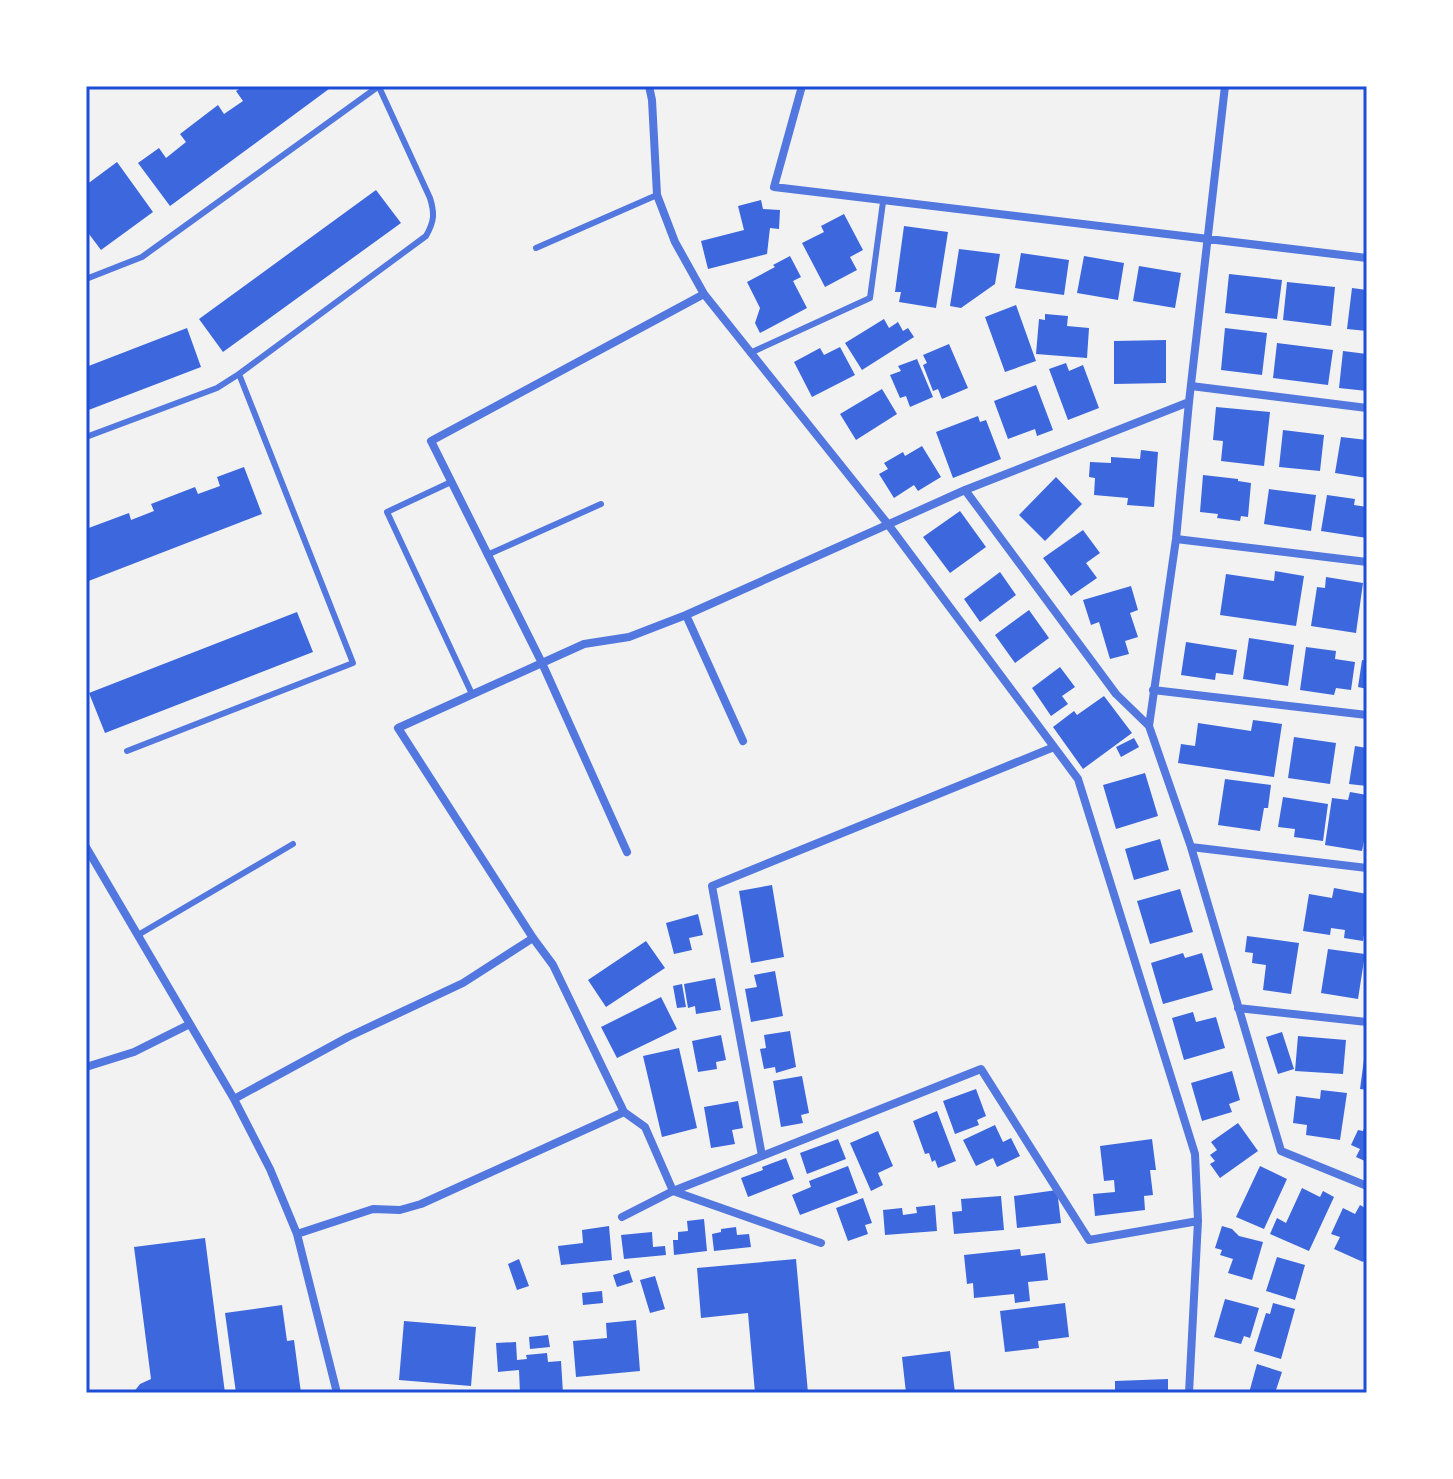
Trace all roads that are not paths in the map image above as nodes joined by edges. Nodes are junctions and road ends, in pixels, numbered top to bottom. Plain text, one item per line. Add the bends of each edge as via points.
1 (379, 86) edge
2 (649, 86) edge
3 (802, 86) edge
4 (1225, 86) edge
5 (657, 195) junction
6 (883, 202) junction
7 (1207, 240) junction
8 (536, 248) dead end
9 (1367, 258) edge
10 (86, 279) edge
11 (704, 294) junction
12 (750, 353) junction
13 (239, 374) junction
14 (1191, 386) junction
15 (1189, 402) junction
16 (1367, 408) edge
17 (86, 437) edge
18 (451, 482) junction
19 (965, 490) junction
20 (601, 504) dead end
21 (887, 523) junction
22 (1176, 539) junction
23 (487, 555) junction
24 (1367, 562) edge
25 (686, 615) junction
26 (542, 663) junction
27 (1153, 690) junction
28 (472, 694) junction
29 (1367, 715) edge
30 (1149, 726) junction
31 (743, 741) dead end
32 (1054, 747) junction
33 (127, 751) dead end
34 (293, 844) dead end
35 (86, 847) edge
36 (1191, 847) junction
37 (627, 852) dead end
38 (1367, 868) edge
39 (138, 935) junction
40 (533, 938) junction
41 (1238, 1008) junction
42 (1367, 1022) edge
43 (190, 1024) junction
44 (86, 1067) edge
45 (234, 1099) junction
46 (624, 1112) junction
47 (762, 1156) junction
48 (1367, 1186) edge
49 (673, 1191) junction
50 (622, 1217) dead end
51 (1198, 1221) junction
52 (297, 1234) junction
53 (821, 1243) dead end
54 (337, 1393) edge
55 (1189, 1393) edge

1 - 10 lane via 142,257
1 - 13 lane via 430,198 433,224 414,247
2 - 5 street
3 - 6 street via 774,187
4 - 7 street
5 - 8 lane
5 - 11 street
6 - 7 street
6 - 12 lane via 870,298
7 - 9 street
7 - 14 street
11 - 12 street
11 - 18 street via 431,441
12 - 21 street
13 - 17 lane via 217,388
13 - 33 lane via 353,663
14 - 15 street
14 - 16 street
15 - 19 street
15 - 22 street
18 - 23 street
18 - 28 lane via 387,512
19 - 21 street
19 - 30 street via 1116,694
20 - 23 lane
21 - 25 street
21 - 32 street
22 - 24 street
22 - 27 street
23 - 26 street
25 - 26 street via 629,637 584,644
25 - 31 street
26 - 28 street
26 - 37 street
27 - 29 street
27 - 30 street
28 - 40 street via 398,728
30 - 36 street
32 - 47 street via 712,886
32 - 51 street via 1078,779 1195,1154
34 - 39 lane
35 - 39 street
36 - 38 street
36 - 41 street
39 - 43 street
40 - 45 street via 463,983
40 - 46 street via 553,965
41 - 42 street
41 - 48 street via 1281,1151
43 - 44 street via 134,1052
43 - 45 street
45 - 52 street
46 - 49 street via 645,1127
46 - 52 street via 421,1204 373,1209
47 - 49 street
47 - 51 street via 981,1069 1089,1240
49 - 50 street
49 - 53 street
51 - 55 street
52 - 54 street

